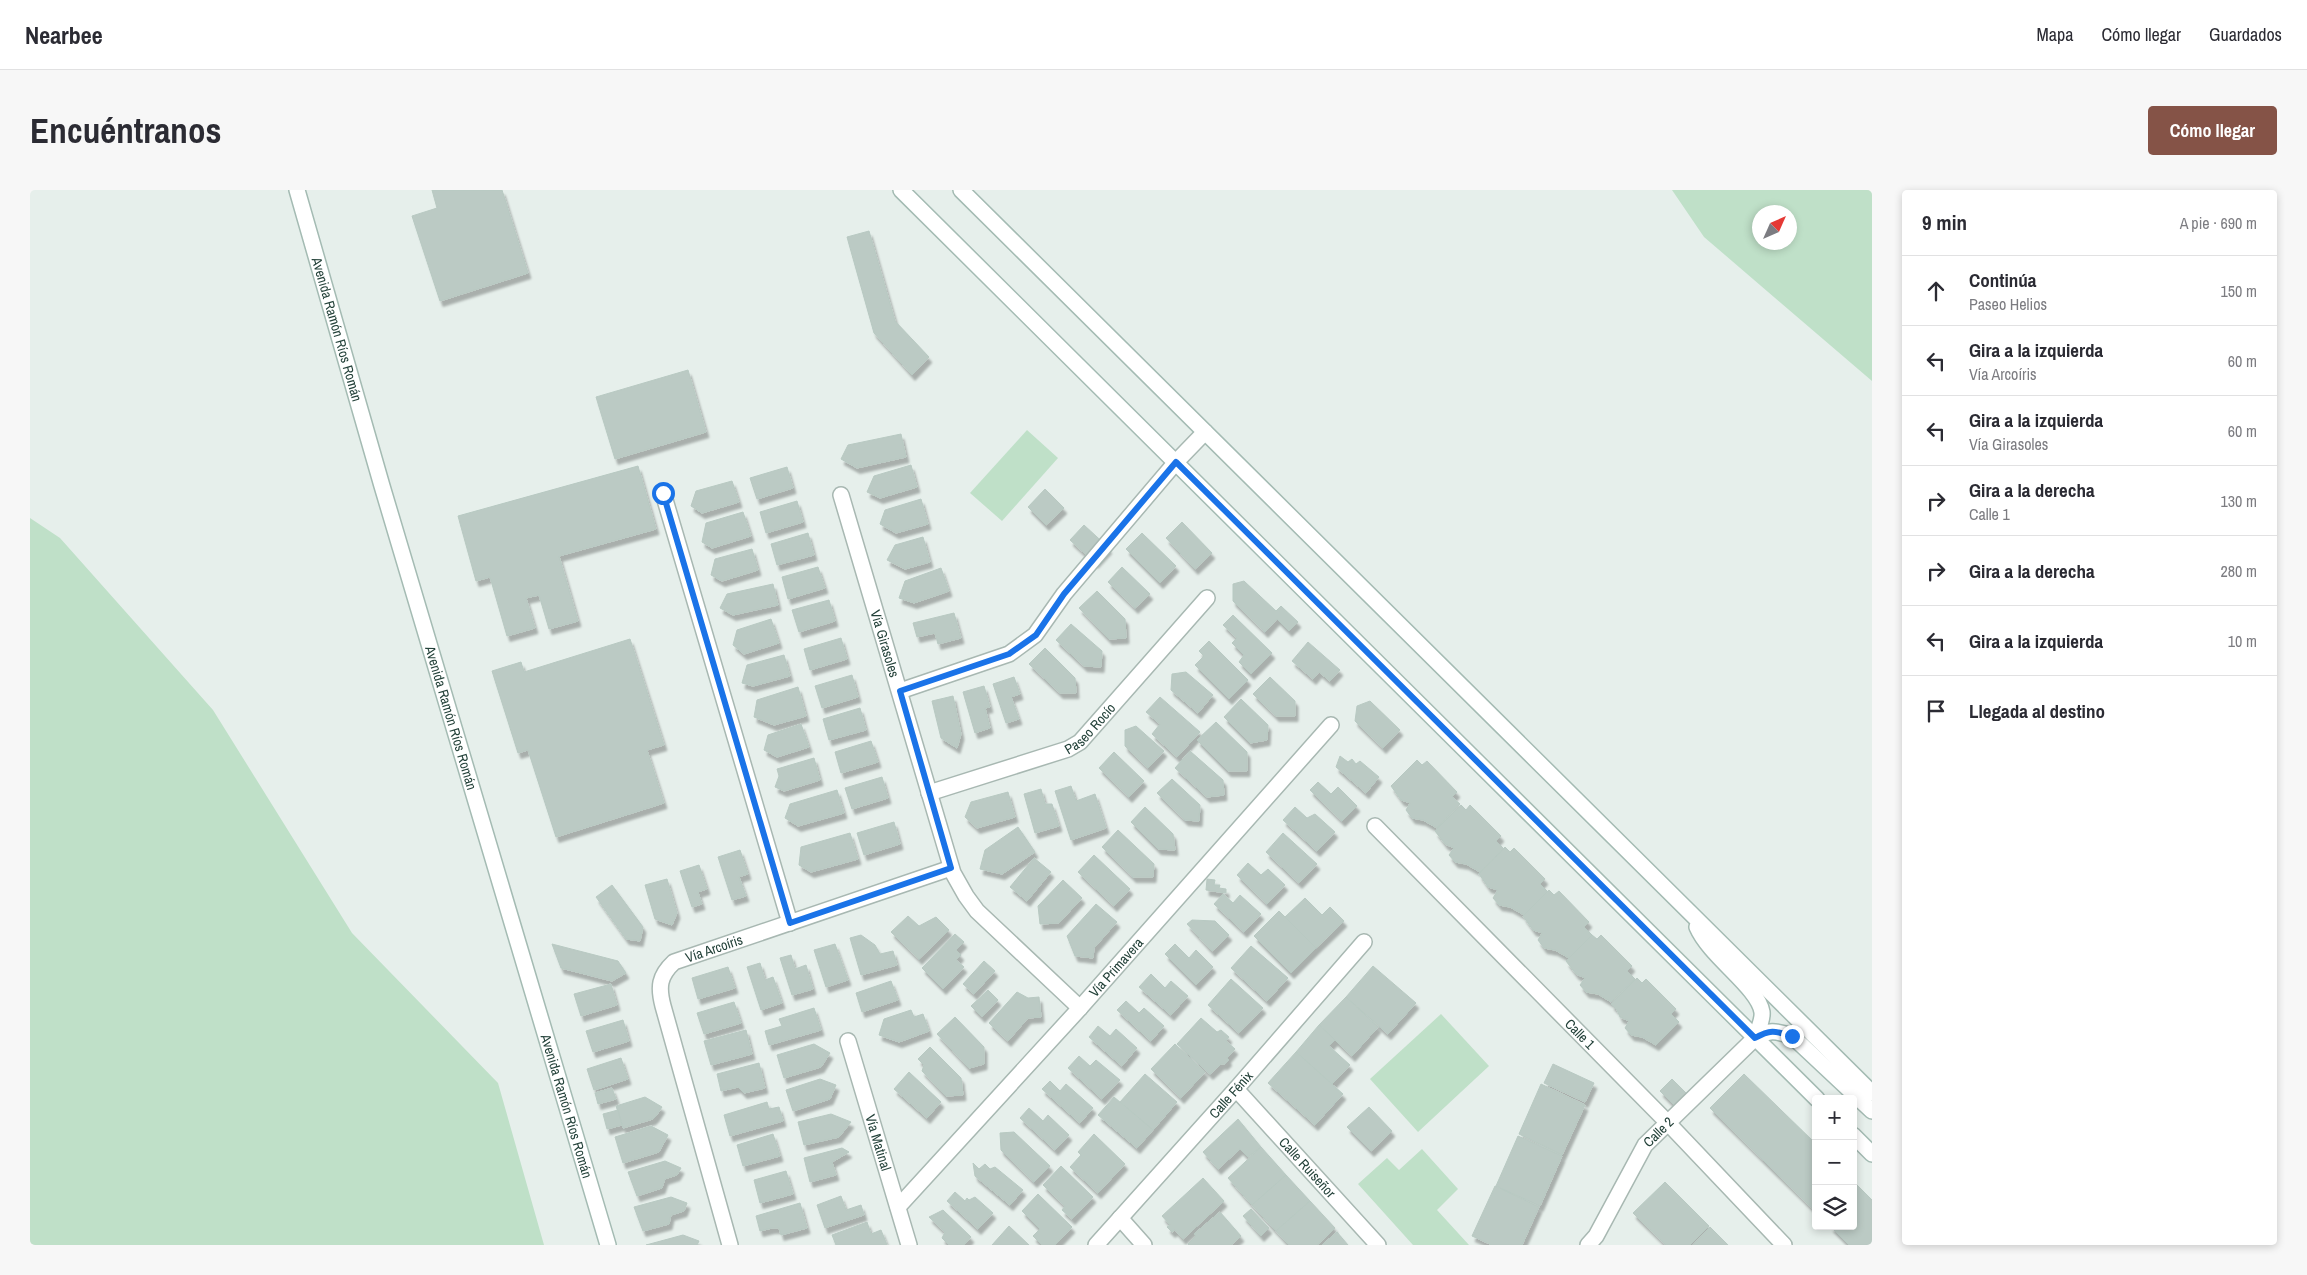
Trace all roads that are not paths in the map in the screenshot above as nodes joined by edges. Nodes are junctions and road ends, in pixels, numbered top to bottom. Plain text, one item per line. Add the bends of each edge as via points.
1 (297, 190) edge
2 (901, 190) edge
3 (961, 190) edge
4 (1205, 432) junction
5 (1176, 462) junction
6 (663, 493) dead end
7 (841, 495) dead end
8 (1207, 598) dead end
9 (900, 691) junction
10 (1331, 725) dead end
11 (929, 793) junction
12 (1375, 826) dead end
13 (951, 868) junction
14 (1691, 914) junction
15 (790, 923) junction
16 (1364, 942) dead end
17 (1080, 1008) junction
18 (1755, 1038) junction
19 (848, 1041) dead end
20 (1236, 1089) junction
21 (1872, 1093) edge
22 (1813, 1095) edge
23 (1872, 1111) edge
24 (1668, 1123) junction
25 (1857, 1139) edge
26 (1872, 1154) edge
27 (898, 1207) junction
28 (1120, 1218) junction
29 (608, 1245) edge
30 (730, 1245) edge
31 (909, 1245) edge
32 (1096, 1245) edge
33 (1144, 1245) edge
34 (1378, 1245) edge
35 (1588, 1245) edge
36 (1784, 1245) edge

1 - 29 street, Avenida Ramón Ríos Román
2 - 5 street
3 - 4 street
4 - 5 street
4 - 14 street
5 - 9 street via 1064,594 1036,635 1009,654
5 - 18 street
6 - 15 street
7 - 9 street, Vía Girasoles
8 - 11 street, Paseo Rocío via 1080,742 1068,749
9 - 11 street, Vía Girasoles
10 - 17 street, Vía Primavera
11 - 13 street, Vía Girasoles
12 - 24 street, Calle 1
13 - 15 street, Vía Arcoíris
13 - 17 street, Vía Girasoles via 977,911
14 - 18 street via 1701,938 1757,997 1762,1013
14 - 21 street
15 - 30 street, Vía Arcoíris via 674,962 660,980 663,1006
16 - 20 street, Calle Fénix
17 - 27 street, Vía Primavera
18 - 22 street
18 - 23 street via 1767,1031 1792,1036
18 - 24 street, Calle 2
19 - 27 street, Vía Matinal
20 - 28 street, Calle Fénix
20 - 34 street, Calle Ruiseñor
24 - 35 street, Calle 2 via 1645,1145
24 - 36 street, Calle 1
25 - 26 street
27 - 31 street, Vía Matinal
28 - 32 street, Calle Fénix
28 - 33 street

